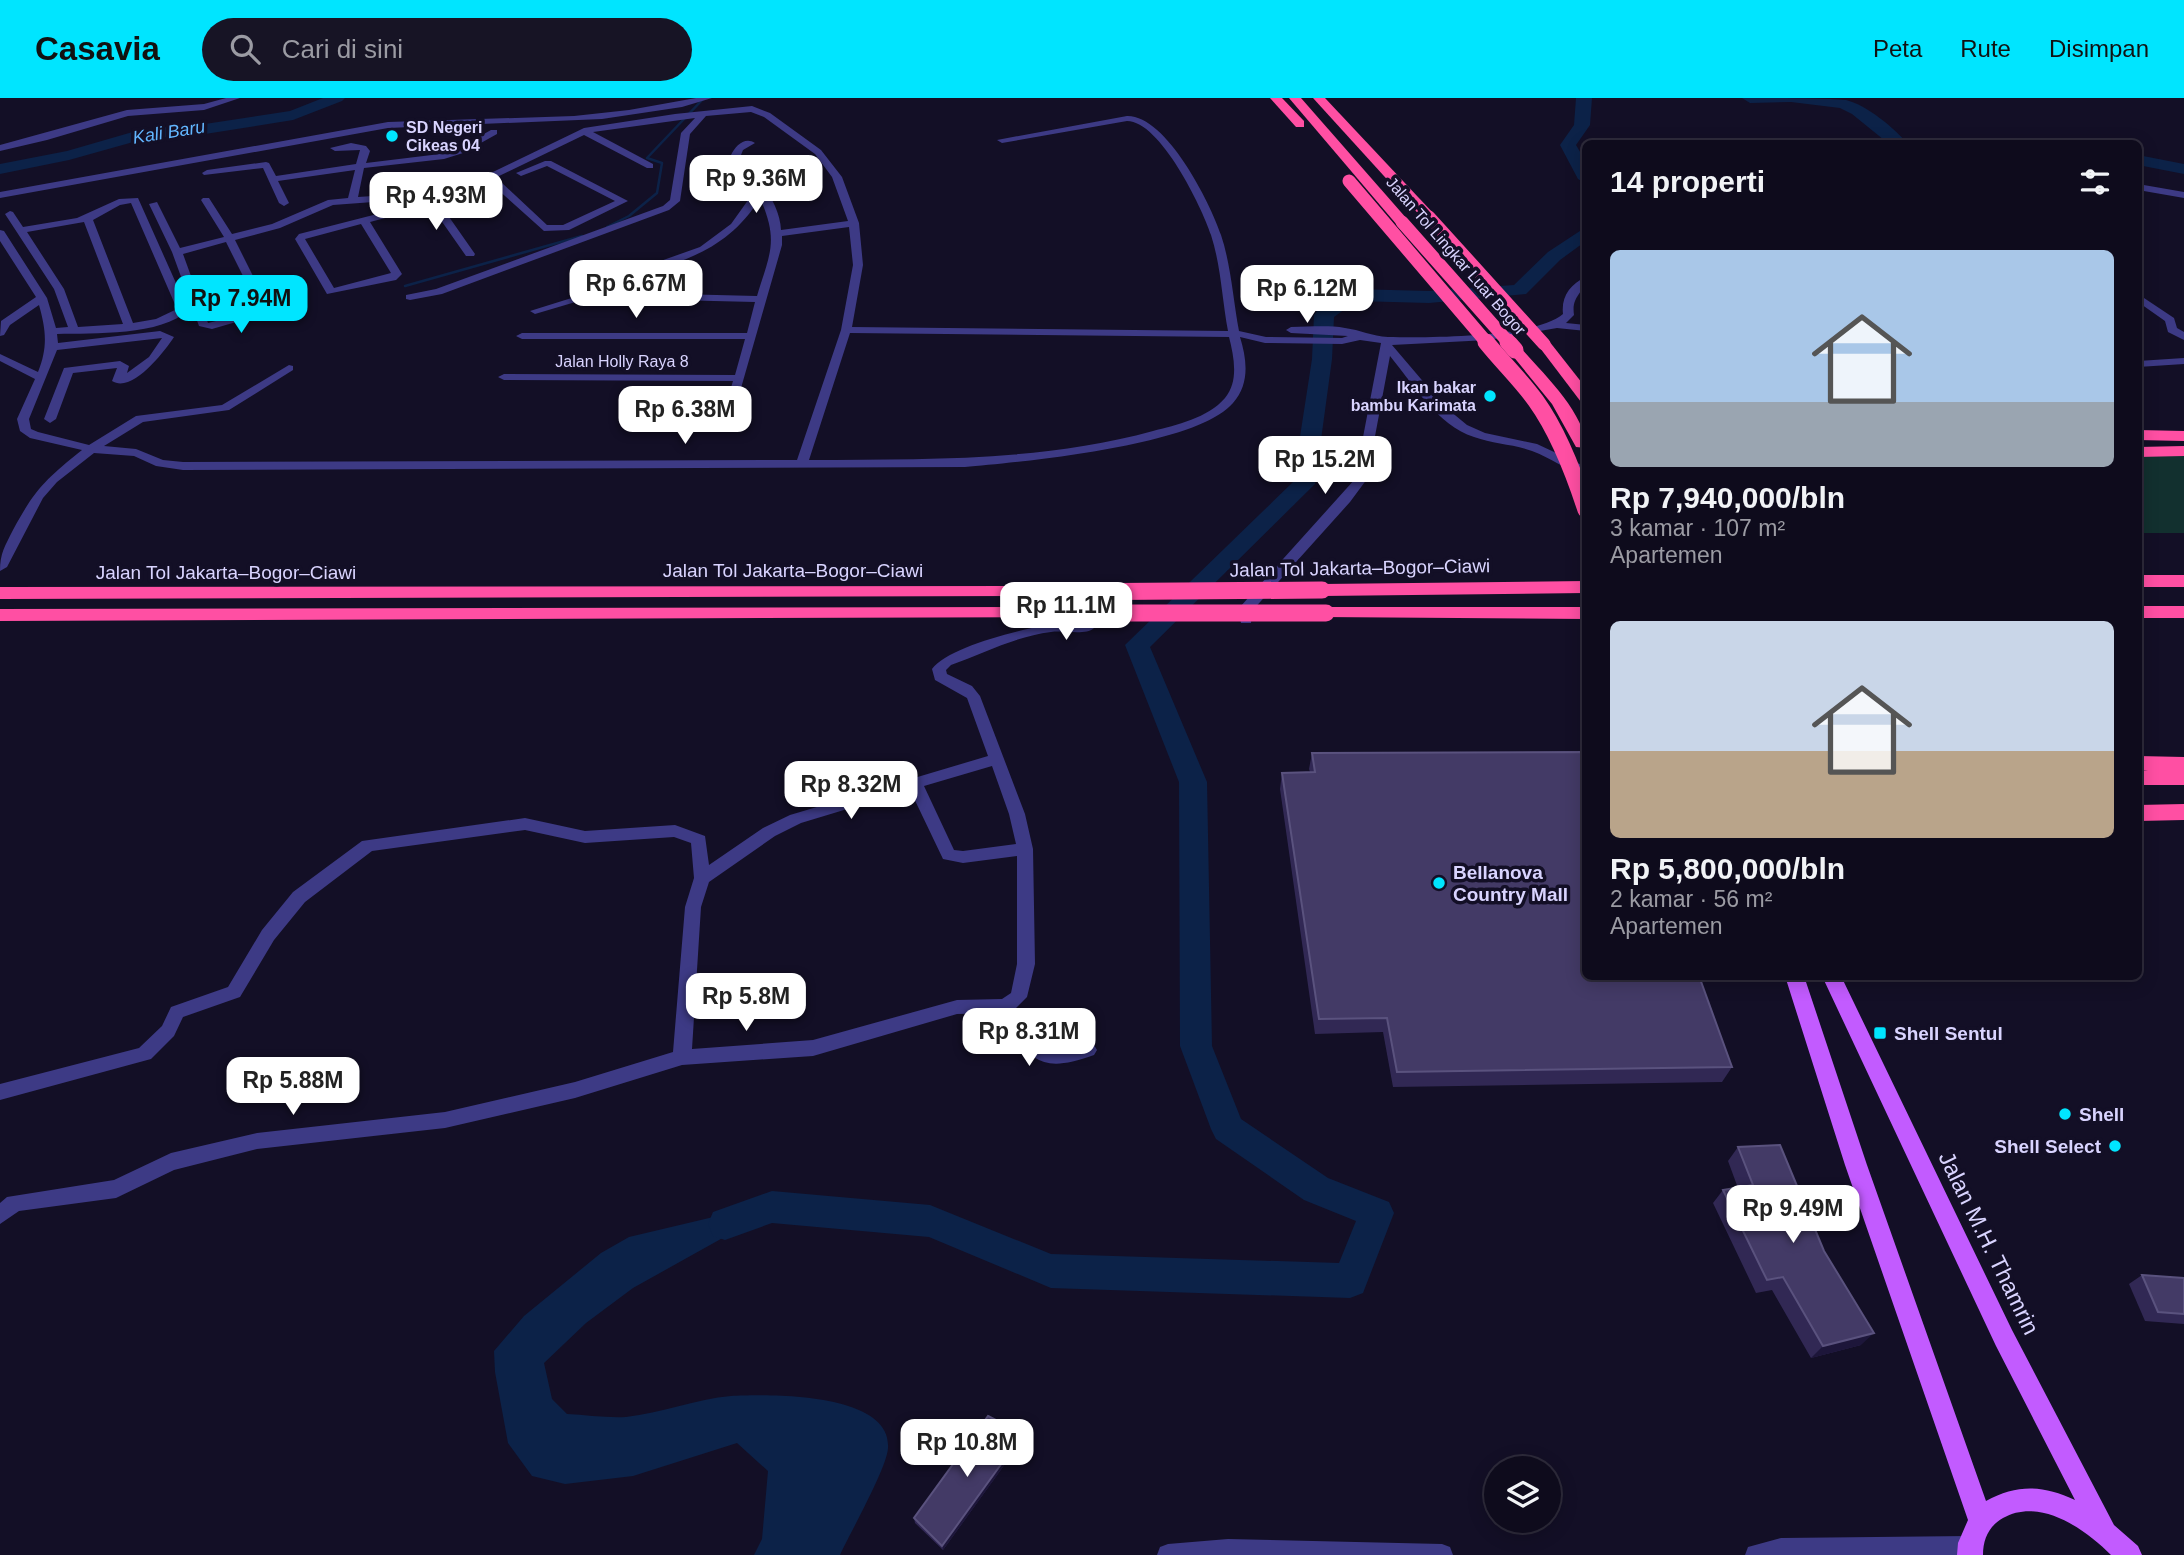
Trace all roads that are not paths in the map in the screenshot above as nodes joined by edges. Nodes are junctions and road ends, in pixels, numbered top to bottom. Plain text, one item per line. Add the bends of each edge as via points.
1 (236, 98) edge
2 (1276, 98) edge
3 (1294, 98) edge
4 (1319, 98) edge
5 (704, 99) edge
6 (731, 99) edge
7 (742, 108) junction
8 (699, 114) junction
9 (655, 119) junction
10 (372, 127) junction
11 (584, 131) junction
12 (494, 132) dead end
13 (639, 135) dead end
14 (368, 138) dead end
15 (1002, 140) dead end
16 (750, 144) dead end
17 (0, 148) edge
18 (335, 148) dead end
19 (360, 166) junction
20 (650, 166) dead end
21 (207, 173) dead end
22 (272, 179) junction
23 (498, 184) junction
24 (2142, 188) edge
25 (761, 189) junction
26 (0, 195) edge
27 (2184, 195) edge
28 (353, 199) junction
29 (433, 199) junction
30 (206, 200) dead end
31 (284, 203) dead end
32 (154, 204) dead end
33 (10, 214) dead end
34 (87, 218) junction
35 (853, 220) junction
36 (364, 221) junction
37 (777, 229) junction
38 (21, 230) junction
39 (0, 233) edge
40 (230, 239) junction
41 (177, 252) junction
42 (470, 254) dead end
43 (1582, 283) edge
44 (410, 297) dead end
45 (585, 297) junction
46 (42, 298) junction
47 (762, 299) junction
48 (2142, 301) edge
49 (535, 311) dead end
50 (149, 323) junction
51 (1557, 325) junction
52 (130, 326) junction
53 (1582, 328) edge
54 (74, 330) junction
55 (52, 331) junction
56 (846, 331) junction
57 (0, 333) edge
58 (1241, 334) junction
59 (522, 336) dead end
60 (751, 336) junction
61 (1336, 336) junction
62 (141, 337) junction
63 (2184, 337) edge
64 (1388, 343) junction
65 (52, 348) junction
66 (0, 357) edge
67 (2184, 361) edge
68 (1560, 363) junction
69 (2142, 364) edge
70 (289, 368) dead end
71 (504, 377) dead end
72 (41, 378) junction
73 (739, 378) junction
74 (1582, 385) edge
75 (1582, 393) edge
76 (731, 408) dead end
77 (50, 419) dead end
78 (2142, 435) edge
79 (2184, 436) edge
80 (1582, 442) edge
81 (91, 449) junction
82 (2184, 451) edge
83 (2142, 452) edge
84 (802, 462) junction
85 (1582, 470) edge
86 (1582, 497) edge
87 (0, 567) edge
88 (2142, 581) edge
89 (2184, 581) edge
90 (1582, 587) edge
91 (0, 593) edge
92 (1582, 612) edge
93 (2142, 612) edge
94 (2184, 612) edge
95 (0, 615) edge
96 (1246, 620) dead end
97 (1087, 628) dead end
98 (997, 759) junction
99 (2142, 764) edge
100 (2184, 764) edge
101 (2142, 778) edge
102 (2184, 778) edge
103 (915, 784) junction
104 (2184, 812) edge
105 (2142, 813) edge
106 (1025, 849) junction
107 (702, 878) junction
108 (1795, 980) edge
109 (1833, 980) edge
110 (1004, 1006) junction
111 (1088, 1050) dead end
112 (682, 1057) junction
113 (0, 1093) edge
114 (0, 1215) edge
115 (1980, 1520) junction
116 (2104, 1530) junction
117 (1970, 1551) edge
118 (1168, 1555) edge
119 (1442, 1555) edge
120 (1756, 1555) edge
121 (2129, 1555) edge

1 - 17 street via 204,107 127,113
2 - 86 highway, bridge via 1536,401 1561,442
3 - 80 highway, Jalan Tol Lingkar Luar Bogor, bridge via 1559,402
4 - 68 highway, Jalan Tol Lingkar Luar Bogor, bridge
5 - 10 street via 653,110
6 - 7 street
7 - 8 street
7 - 35 street via 767,115 818,152 837,177
8 - 9 street
8 - 44 street via 686,133 675,201 666,208 464,283
9 - 11 street
9 - 13 street
10 - 14 street
10 - 26 street
11 - 20 street
11 - 29 street via 484,182
12 - 19 street via 441,157
15 - 58 street via 1073,125 1136,118 1146,122 1175,157 1207,211
16 - 25 street via 739,148 736,155
18 - 19 street via 363,148
19 - 22 street
19 - 28 street
21 - 22 street via 262,164
22 - 31 street
23 - 23 street via 544,228 565,228 623,201 548,163
23 - 29 street
24 - 27 street
25 - 37 street
25 - 45 street via 748,213 715,243 585,292
28 - 29 street
28 - 40 street via 331,202 276,226
29 - 36 street
29 - 42 street
30 - 40 street
32 - 41 street
33 - 38 street
34 - 38 street
34 - 50 street via 118,201 135,200 183,310
34 - 52 street
35 - 37 street
35 - 56 street via 858,265
36 - 36 street via 397,274 331,292 300,239
37 - 47 street via 775,258
38 - 54 street via 59,289
39 - 46 street
40 - 41 street
40 - 41 street via 264,313 204,326
43 - 51 street via 1566,304 1569,315
45 - 47 street
45 - 49 street
46 - 55 street
46 - 57 street via 5,323
47 - 60 street
48 - 63 street via 2170,320 2172,330
50 - 52 street
50 - 62 street
51 - 53 street
51 - 64 street via 1488,337
52 - 54 street
54 - 55 street
55 - 65 street
56 - 58 street
56 - 84 street
58 - 61 street via 1278,340
58 - 61 street via 1269,329
58 - 84 street via 1237,388 1226,405 1165,433 993,461
59 - 60 street
60 - 73 street
61 - 64 street
62 - 65 street
62 - 77 street via 168,337 153,359 68,370
64 - 85 street via 1441,411 1473,433 1534,447 1570,469
64 - 96 street via 1361,479 1245,610
65 - 72 street
66 - 72 street
67 - 69 street
68 - 74 highway
68 - 75 highway, Jalan Tol Lingkar Luar Bogor
70 - 81 street via 225,408 139,419
71 - 73 street, Jalan Holly Raya 8
72 - 81 street via 23,419 26,431
73 - 76 street
78 - 79 highway
81 - 84 street via 136,453 183,466
81 - 87 street via 37,497
82 - 83 highway
88 - 89 highway
90 - 91 highway, Jalan Tol Jakarta–Bogor–Ciawi, bridge
92 - 95 highway, bridge
93 - 94 highway
97 - 98 street via 1068,624 1045,627 946,662 939,669 940,677 973,696
98 - 103 street
98 - 106 street
99 - 100 highway
101 - 102 highway
103 - 106 street via 949,855
103 - 107 street via 796,819
104 - 105 highway
106 - 110 street via 1025,976 1018,997
107 - 112 street via 693,907
107 - 113 street via 699,840 675,831 585,837 525,824 368,845 299,897 268,935 234,992 177,1012 168,1031 145,1054
108 - 115 main road
109 - 116 main road, Jalan M.H. Thamrin via 2004,1338
110 - 111 street via 1042,1054 1055,1058
110 - 112 street via 957,1007 813,1048
112 - 114 street via 575,1090 445,1120 257,1140 171,1162 116,1189 14,1203
115 - 116 main road via 2002,1503 2032,1499 2068,1508
115 - 117 main road
116 - 121 main road
117 - 120 street via 1781,1549
118 - 119 street via 1228,1550

